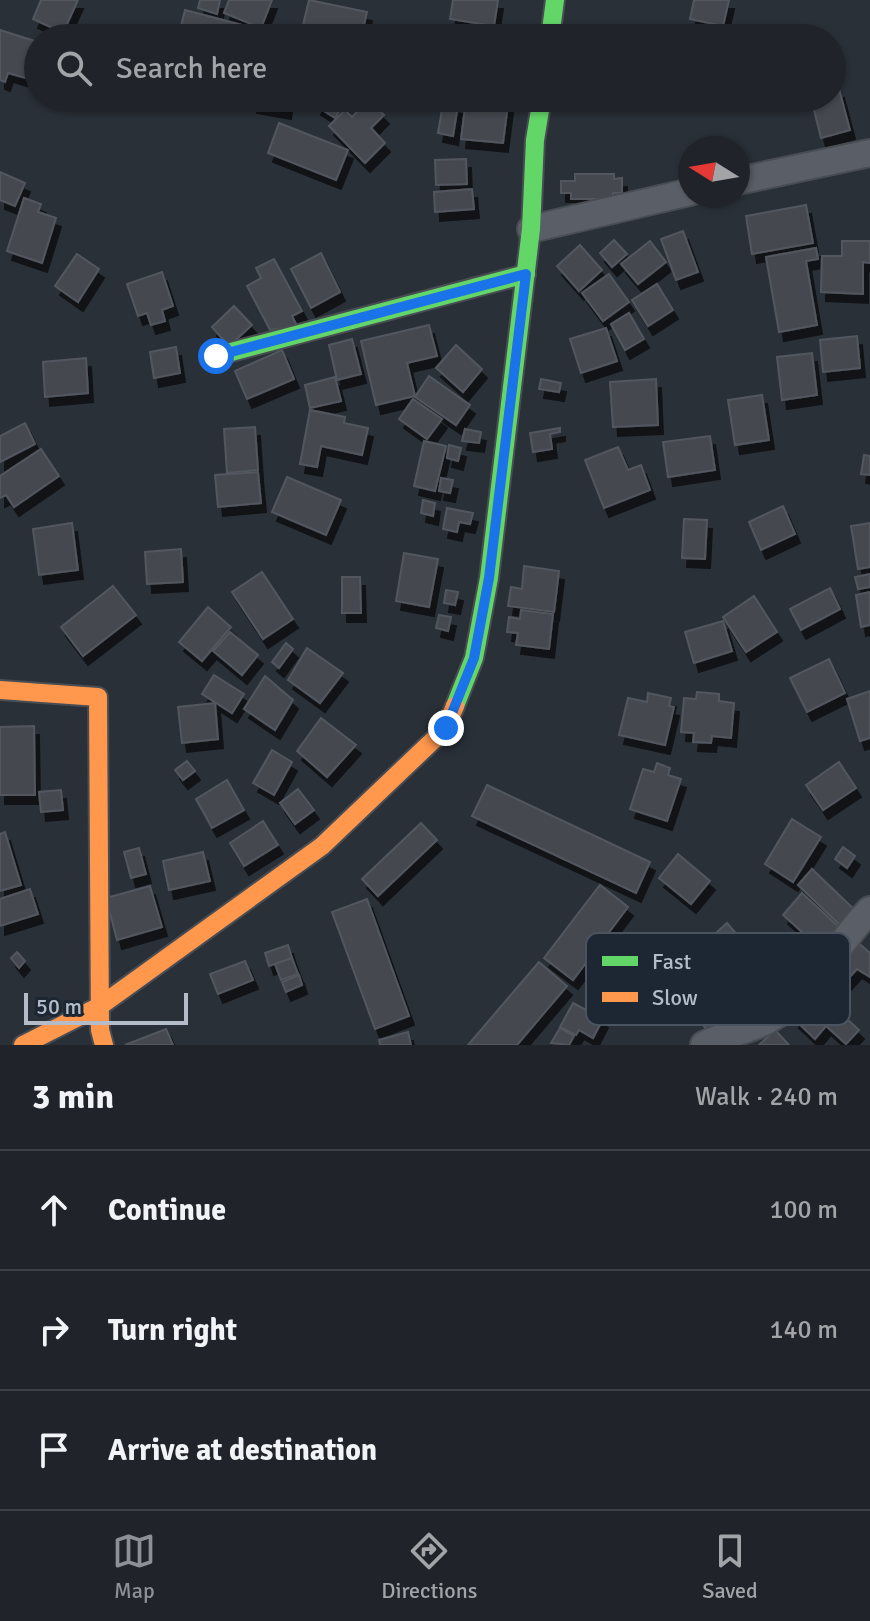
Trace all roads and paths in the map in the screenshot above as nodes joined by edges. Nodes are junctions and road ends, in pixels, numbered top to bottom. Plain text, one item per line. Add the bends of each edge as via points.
1 (555, 0) edge
2 (552, 24) edge
3 (540, 112) edge
4 (870, 153) edge
5 (750, 178) edge
6 (678, 195) edge
7 (531, 229) junction
8 (526, 274) junction
9 (216, 356) dead end
10 (0, 690) edge
11 (870, 910) edge
12 (849, 933) edge
13 (100, 1006) junction
14 (755, 1025) edge
15 (23, 1045) edge
16 (104, 1045) edge
17 (704, 1045) edge

1 - 2 street
3 - 7 street
4 - 5 street
6 - 7 street
7 - 8 street
8 - 9 street
8 - 13 street via 489,578 474,658 446,728 322,846
10 - 13 street via 98,697
11 - 12 street
13 - 15 street
13 - 16 street
14 - 17 street

